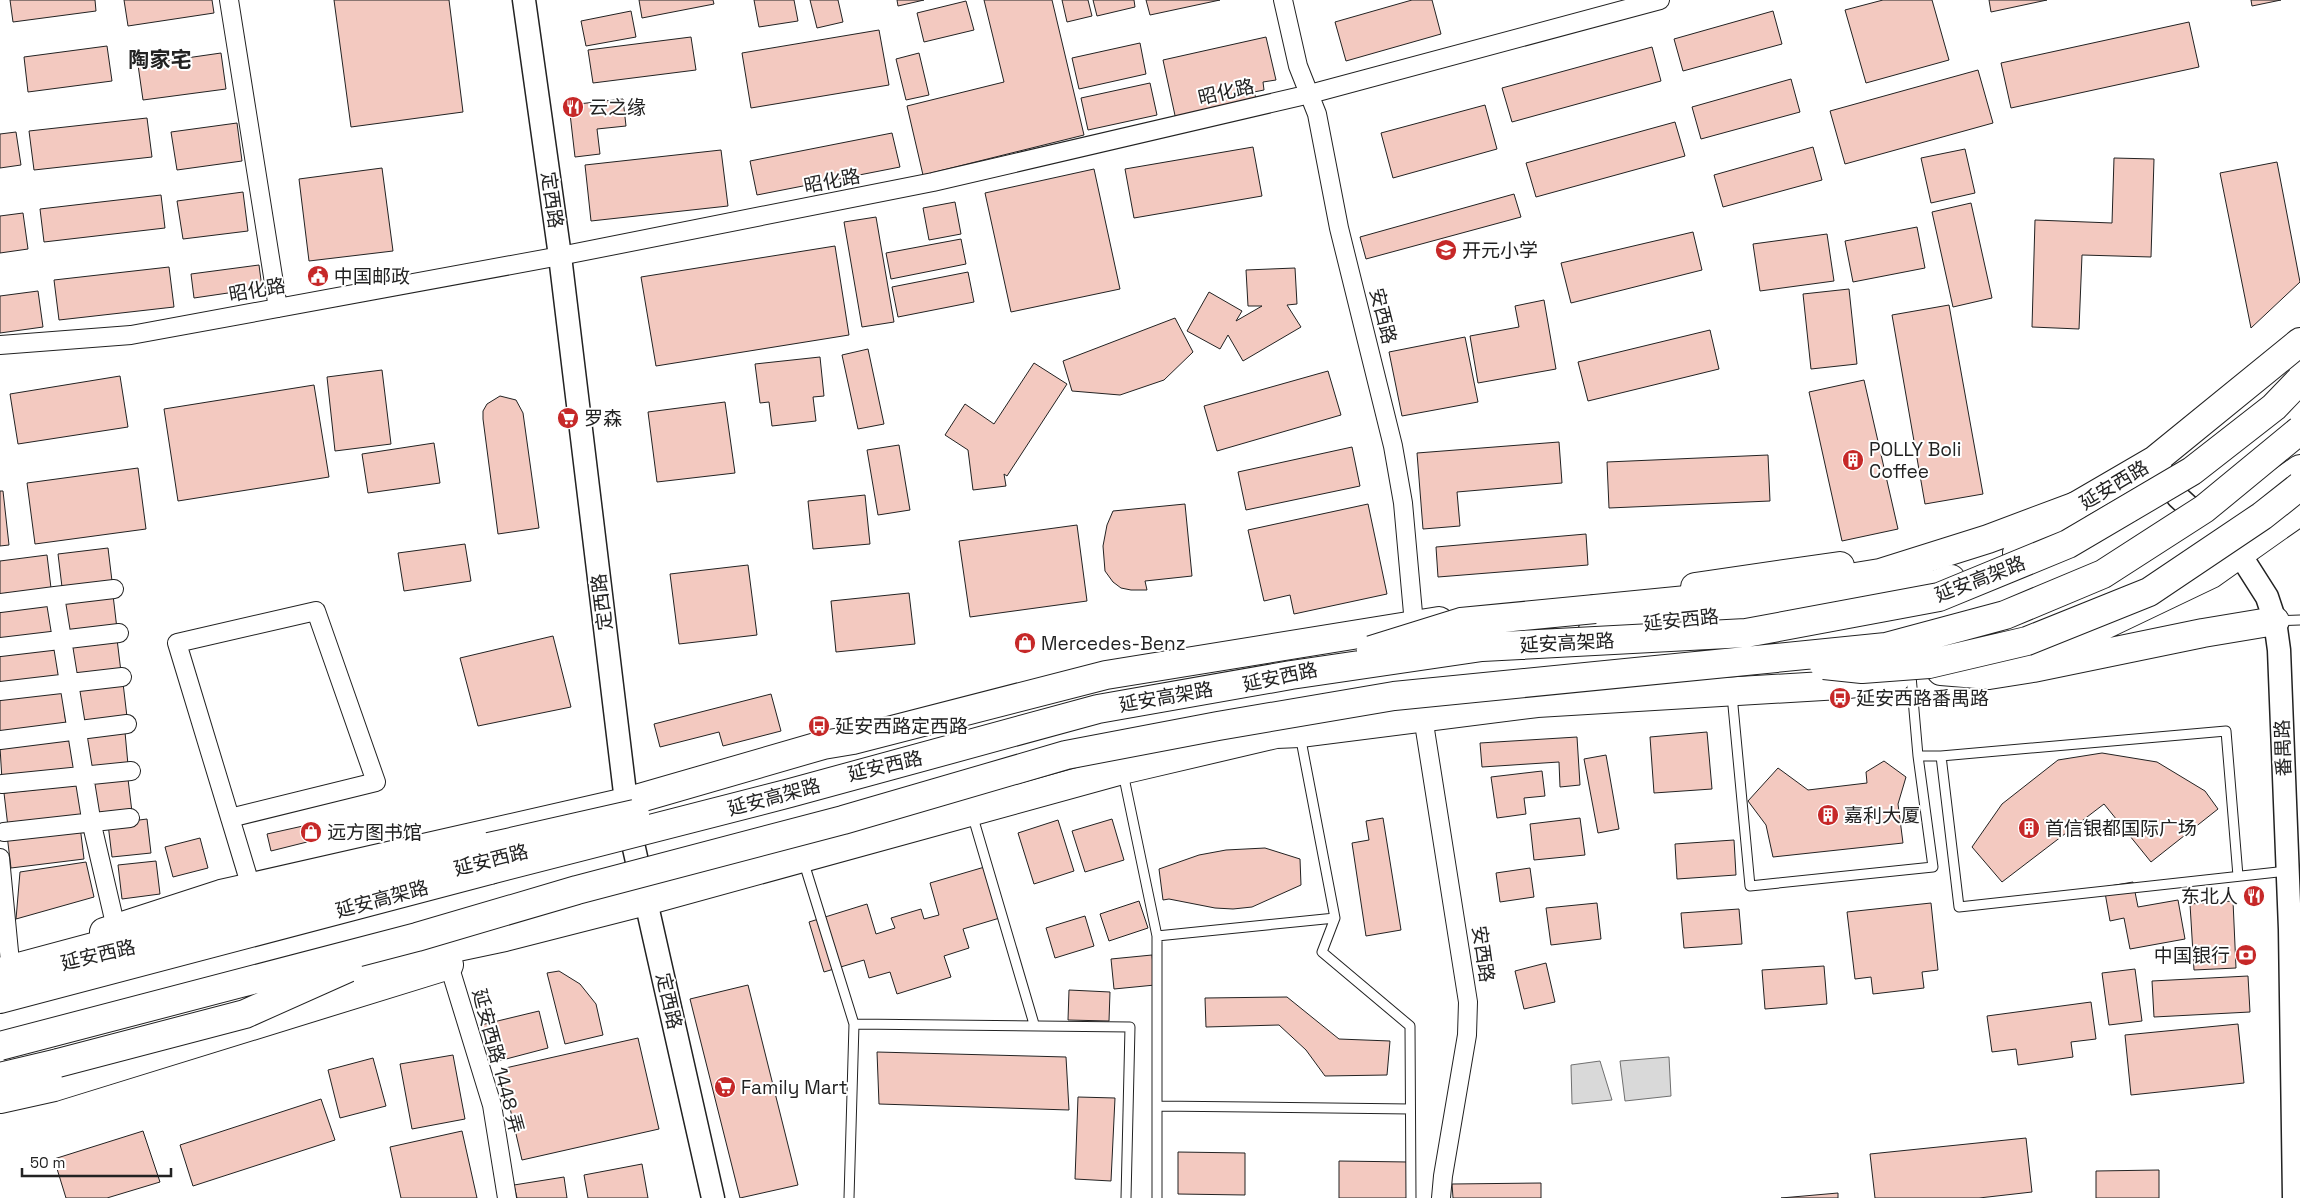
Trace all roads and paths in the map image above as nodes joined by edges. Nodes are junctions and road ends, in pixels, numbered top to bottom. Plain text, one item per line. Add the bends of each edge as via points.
1 (230, 0) edge
2 (524, 0) edge
3 (1283, 0) edge
4 (1660, 0) edge
5 (1310, 94) junction
6 (560, 256) junction
7 (278, 308) junction
8 (2300, 342) edge
9 (0, 345) edge
10 (2300, 380) edge
11 (2300, 430) edge
12 (2155, 460) junction
13 (2300, 468) edge
14 (2300, 486) edge
15 (2076, 506) junction
16 (2300, 511) edge
17 (2213, 530) junction
18 (2239, 553) junction
19 (114, 589) dead end
20 (55, 596) junction
21 (0, 603) edge
22 (2287, 621) edge
23 (119, 633) dead end
24 (1415, 636) junction
25 (62, 640) junction
26 (0, 647) edge
27 (1780, 659) junction
28 (1941, 671) junction
29 (1291, 675) junction
30 (1911, 676) junction
31 (122, 677) dead end
32 (69, 683) junction
33 (1782, 688) junction
34 (1731, 690) junction
35 (0, 692) edge
36 (946, 716) junction
37 (1423, 718) junction
38 (126, 724) dead end
39 (1042, 729) junction
40 (77, 731) junction
41 (1300, 733) junction
42 (0, 740) edge
43 (1918, 756) junction
44 (1941, 756) junction
45 (1122, 770) junction
46 (131, 771) dead end
47 (84, 777) junction
48 (2, 784) dead end
49 (790, 793) junction
50 (971, 812) junction
51 (628, 814) junction
52 (130, 818) dead end
53 (230, 818) junction
54 (92, 822) junction
55 (4, 832) dead end
56 (0, 858) edge
57 (803, 858) junction
58 (2287, 871) junction
59 (2238, 876) junction
60 (251, 887) junction
61 (646, 901) junction
62 (1335, 918) junction
63 (127, 931) junction
64 (1157, 936) junction
65 (417, 937) junction
66 (505, 937) junction
67 (449, 965) junction
68 (2, 969) edge
69 (0, 999) edge
70 (854, 1024) junction
71 (1034, 1024) junction
72 (0, 1046) edge
73 (0, 1077) edge
74 (0, 1099) edge
75 (1157, 1106) junction
76 (1410, 1109) junction
77 (507, 1198) edge
78 (713, 1198) edge
79 (849, 1198) edge
80 (1126, 1198) edge
81 (1157, 1198) edge
82 (1411, 1198) edge
83 (1441, 1198) edge
84 (2294, 1198) edge

1 - 7 street
2 - 6 street, 定西路
3 - 5 street, 安西路 via 1289,37
4 - 5 street, 昭化路
5 - 6 street, 昭化路 via 933,182
5 - 24 street, 安西路 via 1320,128 1339,228 1393,446 1403,503
6 - 7 street, 昭化路
6 - 51 street, 定西路
7 - 9 street, 昭化路 via 131,335
8 - 12 main road, 延安西路
10 - 29 main road, 延安高架路, bridge via 2274,408 2192,471 2068,544 1939,598 1746,633 1482,647
11 - 27 main road, 延安高架路, bridge via 2204,509 2103,574 2005,615 1886,647
12 - 15 main road, 延安西路
12 - 17 street, 番禺路 via 2178,496
13 - 17 main road
14 - 27 main road, bridge via 2262,516 2149,592 2027,641 1929,664 1862,670
15 - 24 main road via 1977,530 1874,562
15 - 24 main road, 延安西路 via 2046,542 1937,584 1720,616
15 - 29 main road, bridge via 1988,539 1870,574 1758,592 1461,622
16 - 18 main road
17 - 18 street, 番禺路
17 - 33 main road via 2100,597 1953,650
18 - 22 street, 番禺路 via 2267,598
18 - 28 main road via 2211,574 2052,650
19 - 20 street
20 - 21 street
20 - 25 street
22 - 28 main road via 2203,633 2024,670 1989,675
22 - 58 street, 番禺路 via 2279,650 2290,837
23 - 25 street
24 - 36 main road via 1106,675
24 - 39 main road, 延安西路
25 - 26 street
25 - 32 street
27 - 65 main road, 延安高架路, bridge via 1394,696 1066,755
28 - 30 main road
29 - 49 main road, 延安高架路, bridge via 1098,709
30 - 33 main road
30 - 43 lane
31 - 32 street
32 - 35 street
32 - 40 street
33 - 34 main road
34 - 37 main road via 1537,703
34 - 43 lane via 1750,886 1933,867
36 - 39 main road
36 - 51 main road via 823,745
37 - 41 main road
37 - 83 street, 安西路 via 1468,1002 1467,1035
38 - 40 street
39 - 51 main road, 延安西路
40 - 42 street
40 - 47 street
41 - 45 main road via 1276,734
41 - 62 lane
43 - 44 lane
44 - 59 lane via 2226,731
44 - 59 lane via 1959,907
45 - 50 main road
45 - 64 lane
46 - 47 street
47 - 48 street
47 - 54 street
49 - 63 main road, bridge via 654,810
49 - 69 main road, 延安高架路, bridge
50 - 57 main road
50 - 71 lane
51 - 60 main road
51 - 61 street, 定西路
51 - 68 main road, 延安西路 via 290,910
52 - 54 street
53 - 53 street via 177,644 324,609 376,782
53 - 60 street
54 - 55 street
54 - 63 street
56 - 68 street
57 - 61 main road
57 - 70 lane
58 - 59 lane
58 - 84 street, 番禺路
60 - 63 main road via 222,894
61 - 66 main road
61 - 78 street, 定西路
62 - 64 lane
62 - 76 lane via 1322,952 1410,1026
63 - 68 main road
64 - 75 lane
65 - 72 main road, 延安高架路, bridge
65 - 73 main road, bridge via 246,1014
66 - 67 main road
66 - 72 main road
67 - 74 main road via 54,1087
67 - 77 street, 延安西路 1448 弄 via 492,1105
70 - 71 lane
70 - 79 lane
71 - 80 lane via 1130,1027
75 - 76 lane
75 - 81 lane
76 - 82 lane

